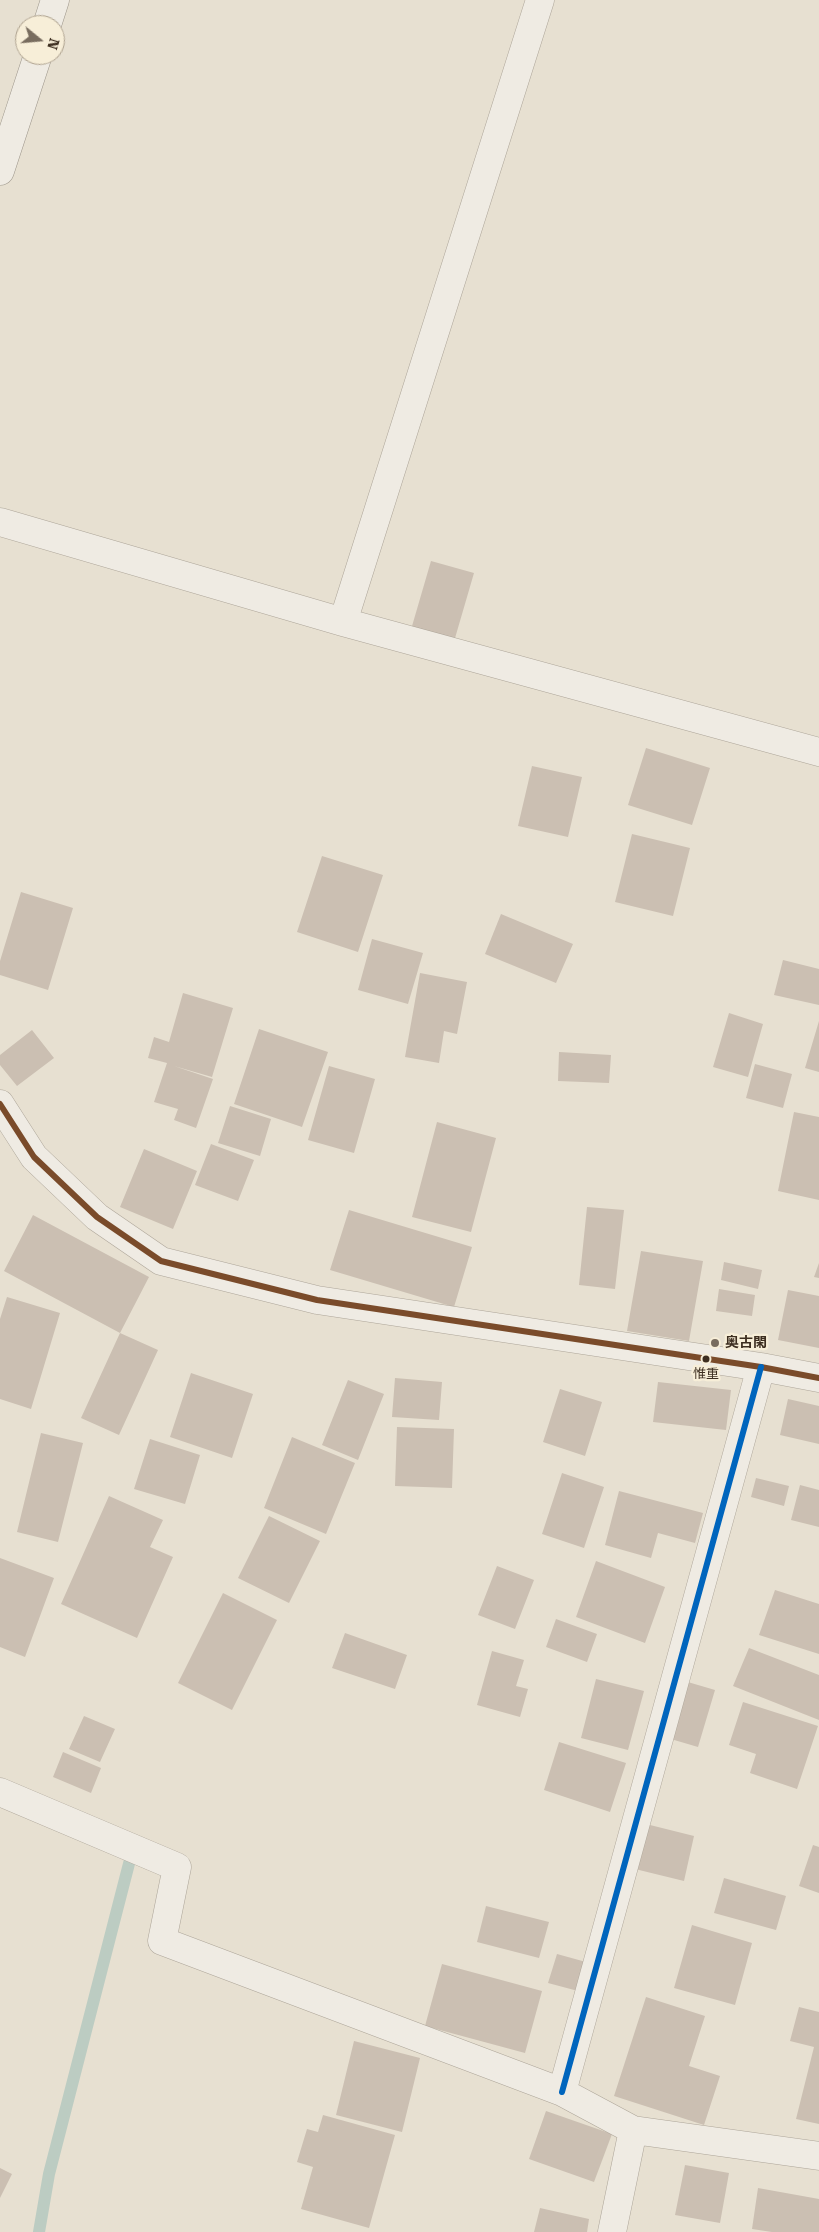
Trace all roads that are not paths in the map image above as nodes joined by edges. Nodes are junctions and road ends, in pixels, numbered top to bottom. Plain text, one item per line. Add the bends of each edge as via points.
1 (55, 0) edge
2 (540, 0) edge
3 (50, 15) edge
4 (35, 65) edge
5 (0, 171) edge
6 (0, 522) edge
7 (343, 622) junction
8 (819, 752) edge
9 (0, 1104) edge
10 (762, 1367) junction
11 (819, 1378) edge
12 (0, 1792) edge
13 (562, 2092) junction
14 (633, 2130) junction
15 (819, 2156) edge
16 (612, 2232) edge

1 - 3 street
2 - 7 street
4 - 5 street
6 - 7 street
7 - 8 street
9 - 10 street via 34,1157 97,1217 161,1261 317,1300
10 - 11 street
10 - 13 street
12 - 13 street via 177,1867 162,1941
13 - 14 street
14 - 15 street
14 - 16 street

